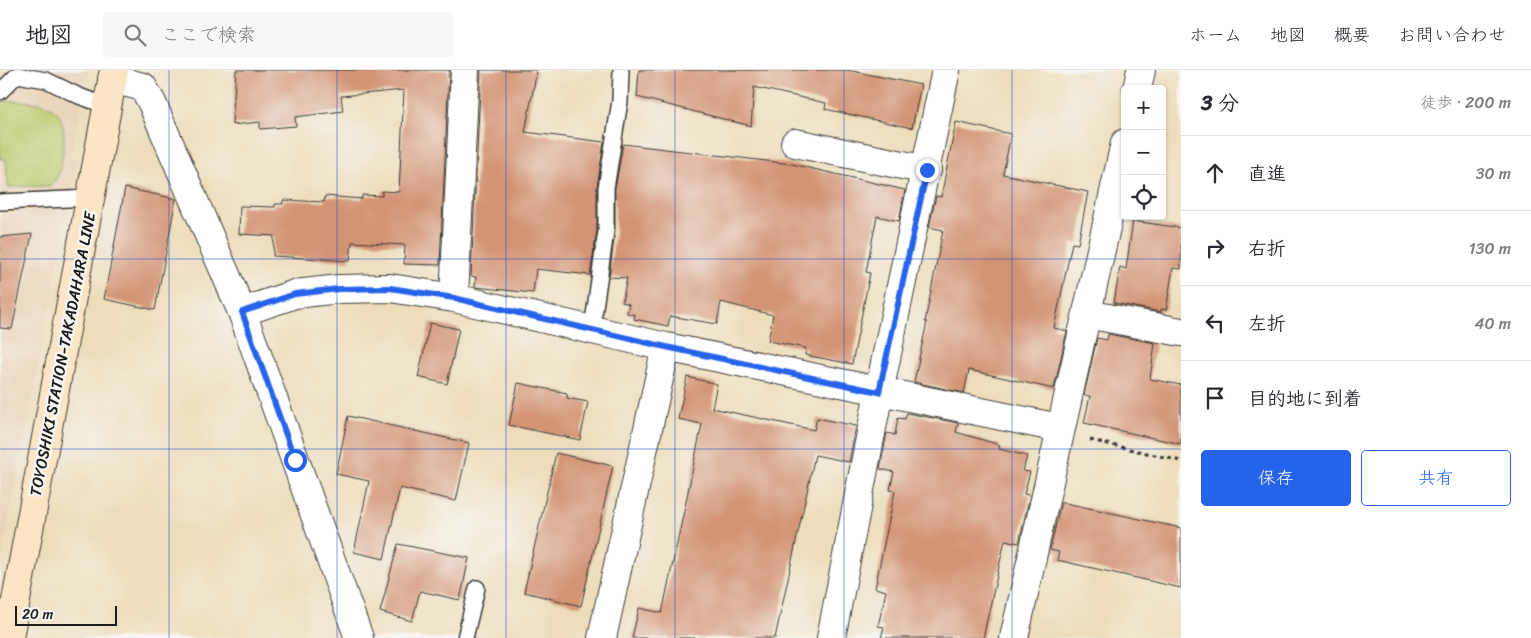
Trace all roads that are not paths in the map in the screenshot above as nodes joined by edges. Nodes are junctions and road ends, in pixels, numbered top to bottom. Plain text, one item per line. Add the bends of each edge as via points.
1 (465, 70) edge
2 (621, 70) edge
3 (946, 70) edge
4 (1141, 70) edge
5 (16, 73) edge
6 (113, 74) edge
7 (1138, 85) edge
8 (0, 92) edge
9 (107, 106) junction
10 (795, 143) dead end
11 (1121, 161) edge
12 (927, 170) junction
13 (91, 198) junction
14 (0, 202) edge
15 (454, 298) junction
16 (242, 312) junction
17 (1087, 314) junction
18 (592, 329) junction
19 (1181, 332) edge
20 (666, 347) junction
21 (879, 392) junction
22 (1059, 428) junction
23 (477, 588) dead end
24 (9, 638) edge
25 (358, 638) edge
26 (465, 638) edge
27 (602, 638) edge
28 (831, 638) edge
29 (1014, 638) edge

1 - 15 street
2 - 18 lane via 620,101 606,188 606,231
3 - 12 street
4 - 7 street
5 - 8 lane
5 - 9 lane via 46,80
6 - 9 main road, TOYOSHIKI STATION-TAKADAHARA LINE
6 - 16 street via 143,87 152,103
9 - 13 main road, TOYOSHIKI STATION-TAKADAHARA LINE
10 - 12 street
11 - 17 street
12 - 21 street
13 - 14 lane
13 - 24 main road, TOYOSHIKI STATION-TAKADAHARA LINE
15 - 16 street via 390,288 339,289 295,294
15 - 18 street
16 - 25 street
17 - 19 street
17 - 22 street
18 - 20 street
20 - 21 street
20 - 27 street
21 - 22 street
21 - 28 street
22 - 29 street
23 - 26 lane

